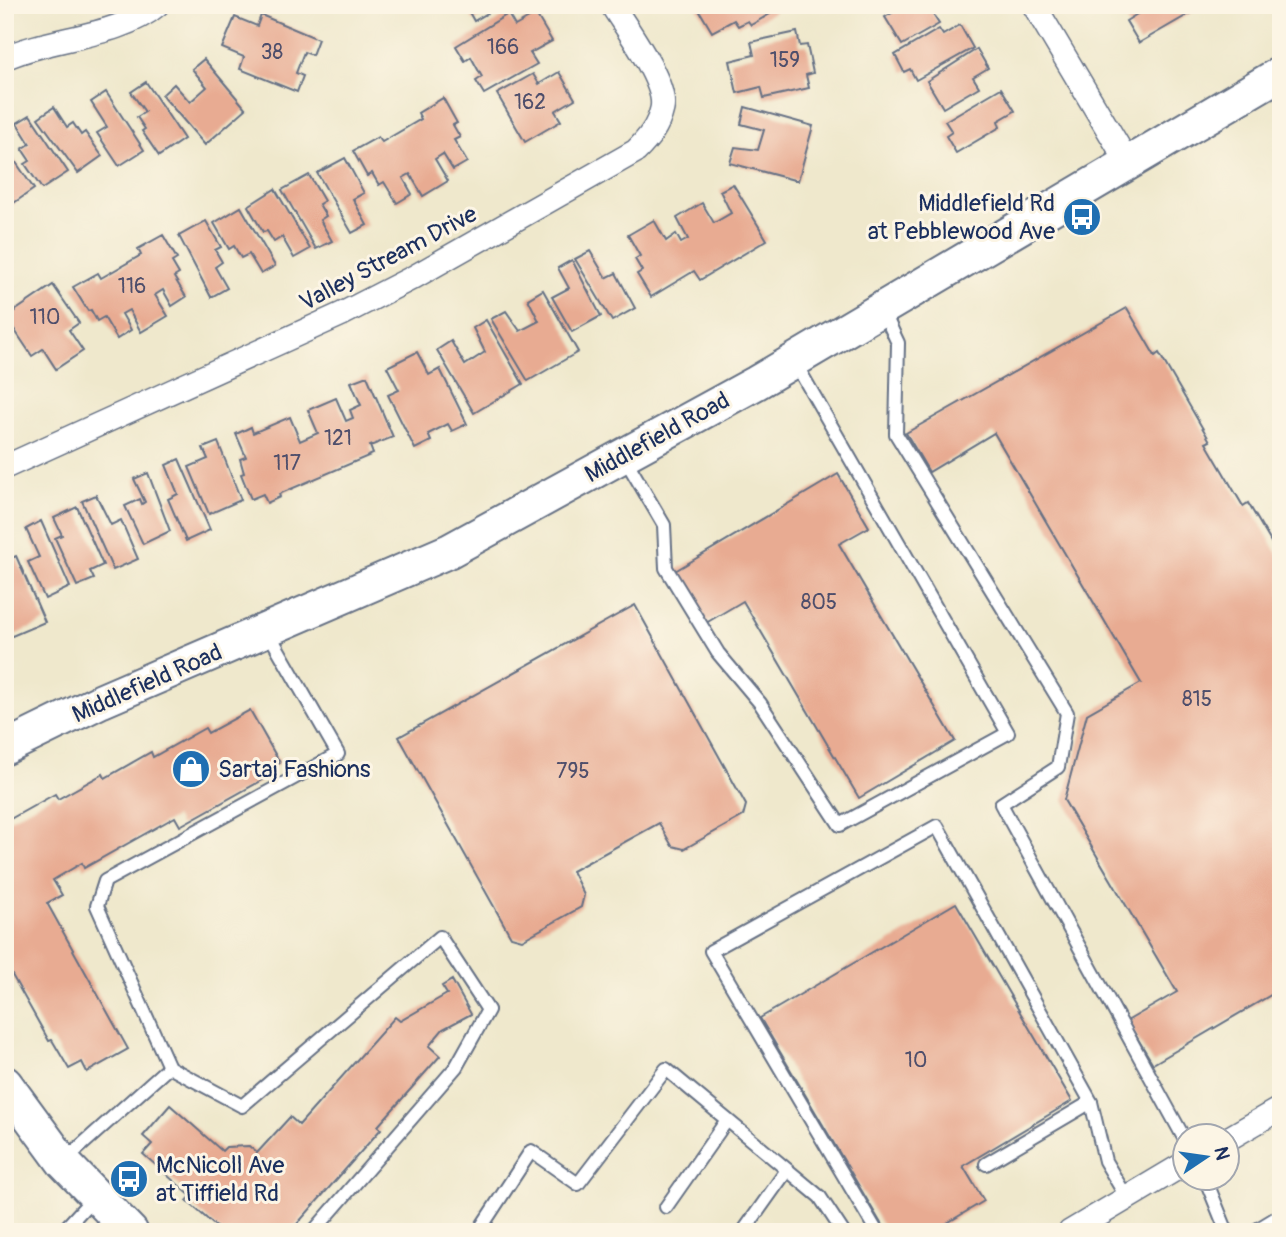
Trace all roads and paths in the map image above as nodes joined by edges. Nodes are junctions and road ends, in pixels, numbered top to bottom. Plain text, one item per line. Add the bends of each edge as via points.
1 (156, 5) edge
2 (612, 5) edge
3 (1034, 5) edge
4 (5, 58) edge
5 (1281, 73) edge
6 (1128, 163) junction
7 (882, 309) junction
8 (794, 360) junction
9 (624, 455) junction
10 (5, 467) edge
11 (268, 631) junction
12 (5, 748) edge
13 (169, 1067) junction
14 (5, 1083) edge
15 (1091, 1102) junction
16 (1281, 1108) edge
17 (727, 1120) junction
18 (1176, 1122) edge
19 (1240, 1132) edge
20 (63, 1162) junction
21 (986, 1164) dead end
22 (787, 1170) junction
23 (1170, 1173) edge
24 (1211, 1192) edge
25 (94, 1196) junction
26 (1127, 1198) junction
27 (666, 1207) dead end
28 (1281, 1215) edge
29 (62, 1232) edge
30 (131, 1232) edge
31 (313, 1232) edge
32 (478, 1232) edge
33 (743, 1232) edge
34 (843, 1232) edge
35 (877, 1232) edge
36 (1070, 1232) edge
37 (1227, 1232) edge
38 (1253, 1232) edge

1 - 4 street via 121,24 28,47
2 - 10 street, Valley Stream Drive via 658,83 663,107 652,135 636,151 342,314
3 - 6 street
5 - 6 main road, Middlefield Road
6 - 7 main road, Middlefield Road
7 - 8 main road, Middlefield Road
7 - 18 lane via 898,343 895,434 1067,713 1058,767 1001,804
8 - 9 main road, Middlefield Road
8 - 9 lane via 1008,733 840,824 760,703 718,653 666,568 664,525
9 - 11 main road, Middlefield Road via 449,551
11 - 12 main road, Middlefield Road via 101,701
11 - 13 lane via 338,754 106,881 97,906
13 - 20 lane
13 - 31 lane via 242,1106 440,937 488,1010 456,1067
14 - 20 main road
15 - 21 lane
15 - 26 lane via 1105,1161
15 - 35 lane via 937,826 711,951
16 - 19 street
17 - 22 lane
17 - 27 lane
17 - 32 lane via 666,1069 578,1184 531,1151
20 - 25 main road
22 - 33 lane
22 - 34 lane via 820,1198
23 - 26 street
24 - 37 lane
25 - 29 lane
25 - 30 main road
26 - 36 street
28 - 38 lane

